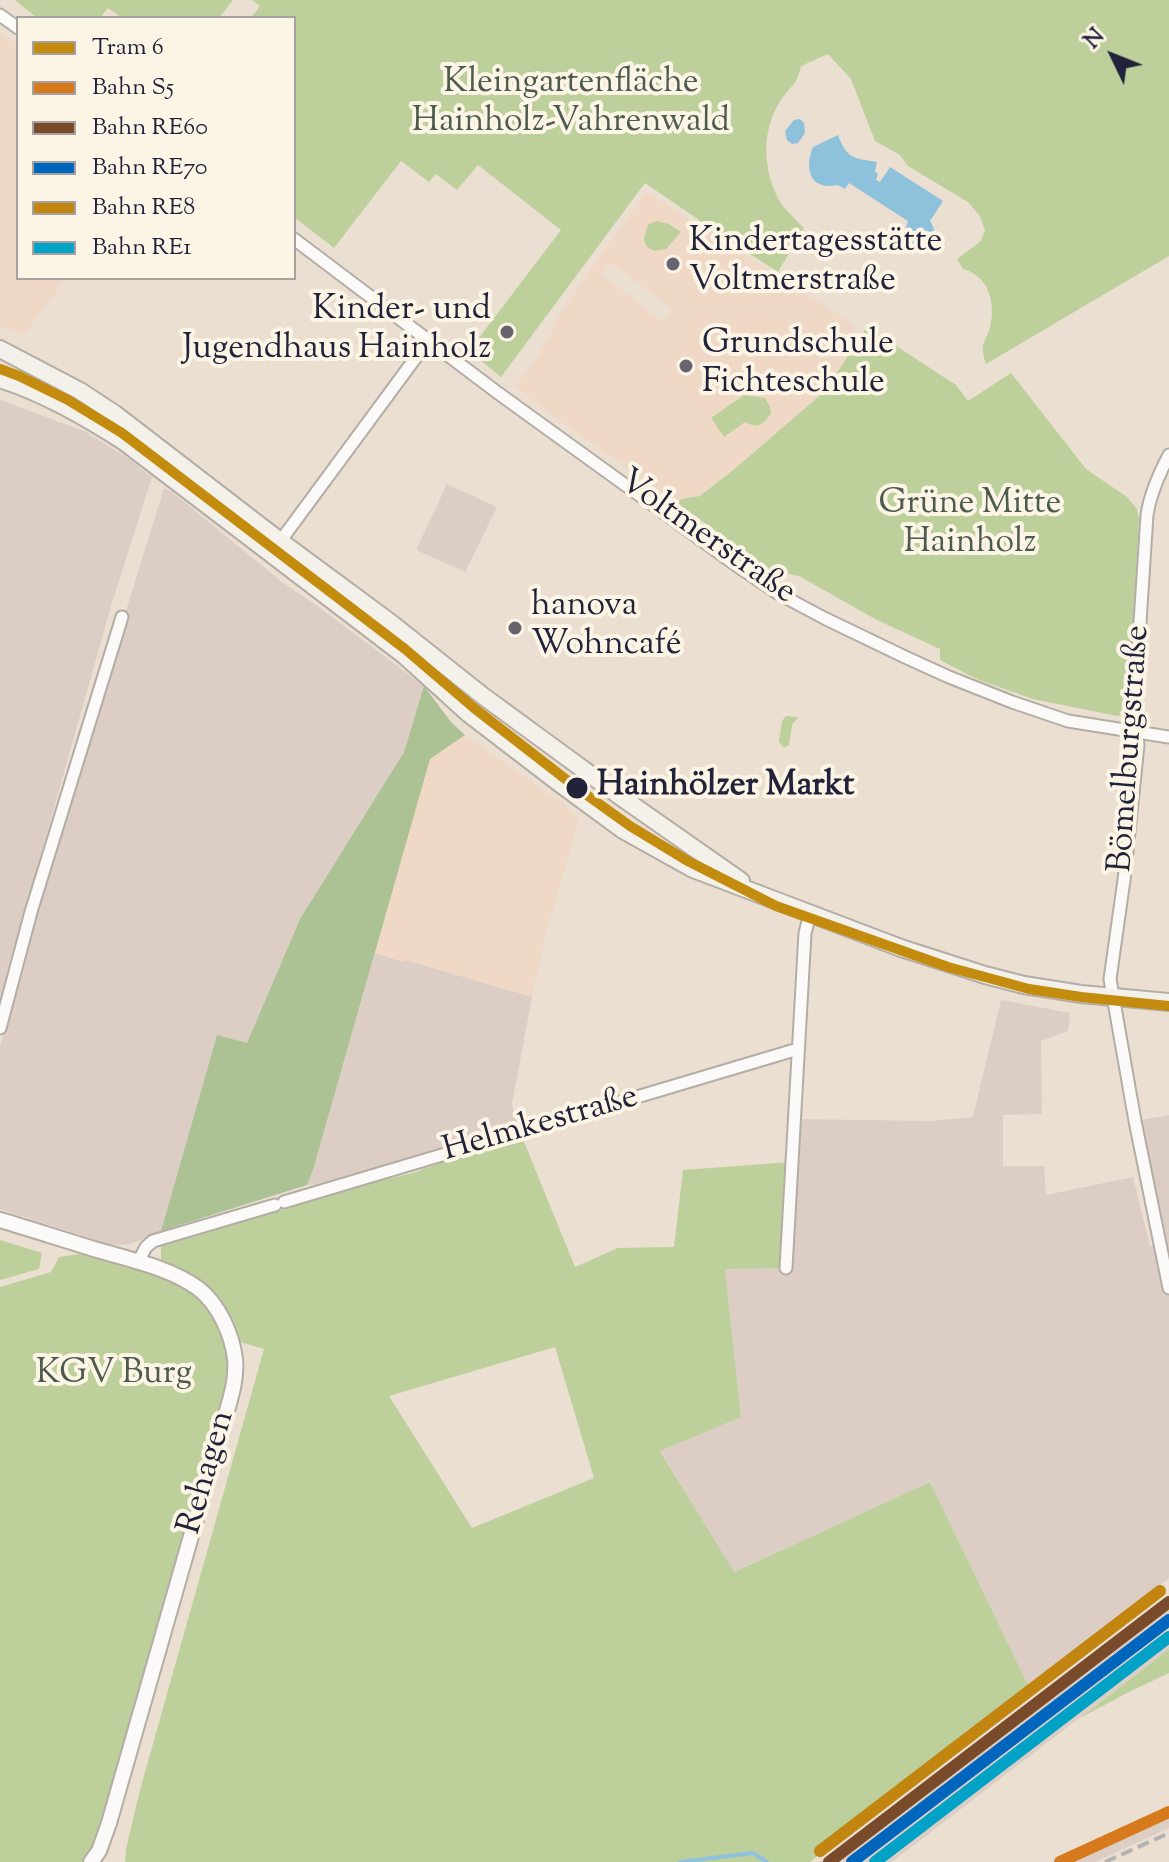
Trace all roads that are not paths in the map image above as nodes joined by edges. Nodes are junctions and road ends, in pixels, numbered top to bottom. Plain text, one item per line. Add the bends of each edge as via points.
1 (296, 241) edge
2 (428, 341) junction
3 (0, 349) edge
4 (0, 379) edge
5 (1169, 455) edge
6 (275, 547) junction
7 (122, 617) dead end
8 (1137, 733) junction
9 (1169, 737) edge
10 (762, 895) junction
11 (810, 914) junction
12 (1113, 999) junction
13 (1169, 1002) edge
14 (0, 1028) edge
15 (798, 1049) junction
16 (0, 1220) edge
17 (138, 1262) junction
18 (786, 1268) dead end
19 (1169, 1288) edge
20 (91, 1862) edge

1 - 2 street, Voltmerstraße
2 - 6 street
2 - 8 street, Voltmerstraße via 779,594 905,657 1012,702 1068,721
3 - 6 main road via 115,414
4 - 6 main road via 75,412 123,441
5 - 8 street, Bömelburgstraße via 1147,515
6 - 10 main road
6 - 10 main road via 497,737 623,830 693,869
7 - 14 street
8 - 9 street, Voltmerstraße
8 - 12 street, Bömelburgstraße via 1110,979
10 - 11 main road
11 - 12 main road via 985,975
11 - 15 street
12 - 13 main road
12 - 19 street, Bömelburgstraße
15 - 17 street, Helmkestraße via 153,1241
15 - 18 street
16 - 17 street, Rehagen
17 - 20 street, Rehagen via 185,1280 212,1304 231,1341 233,1388 109,1823

